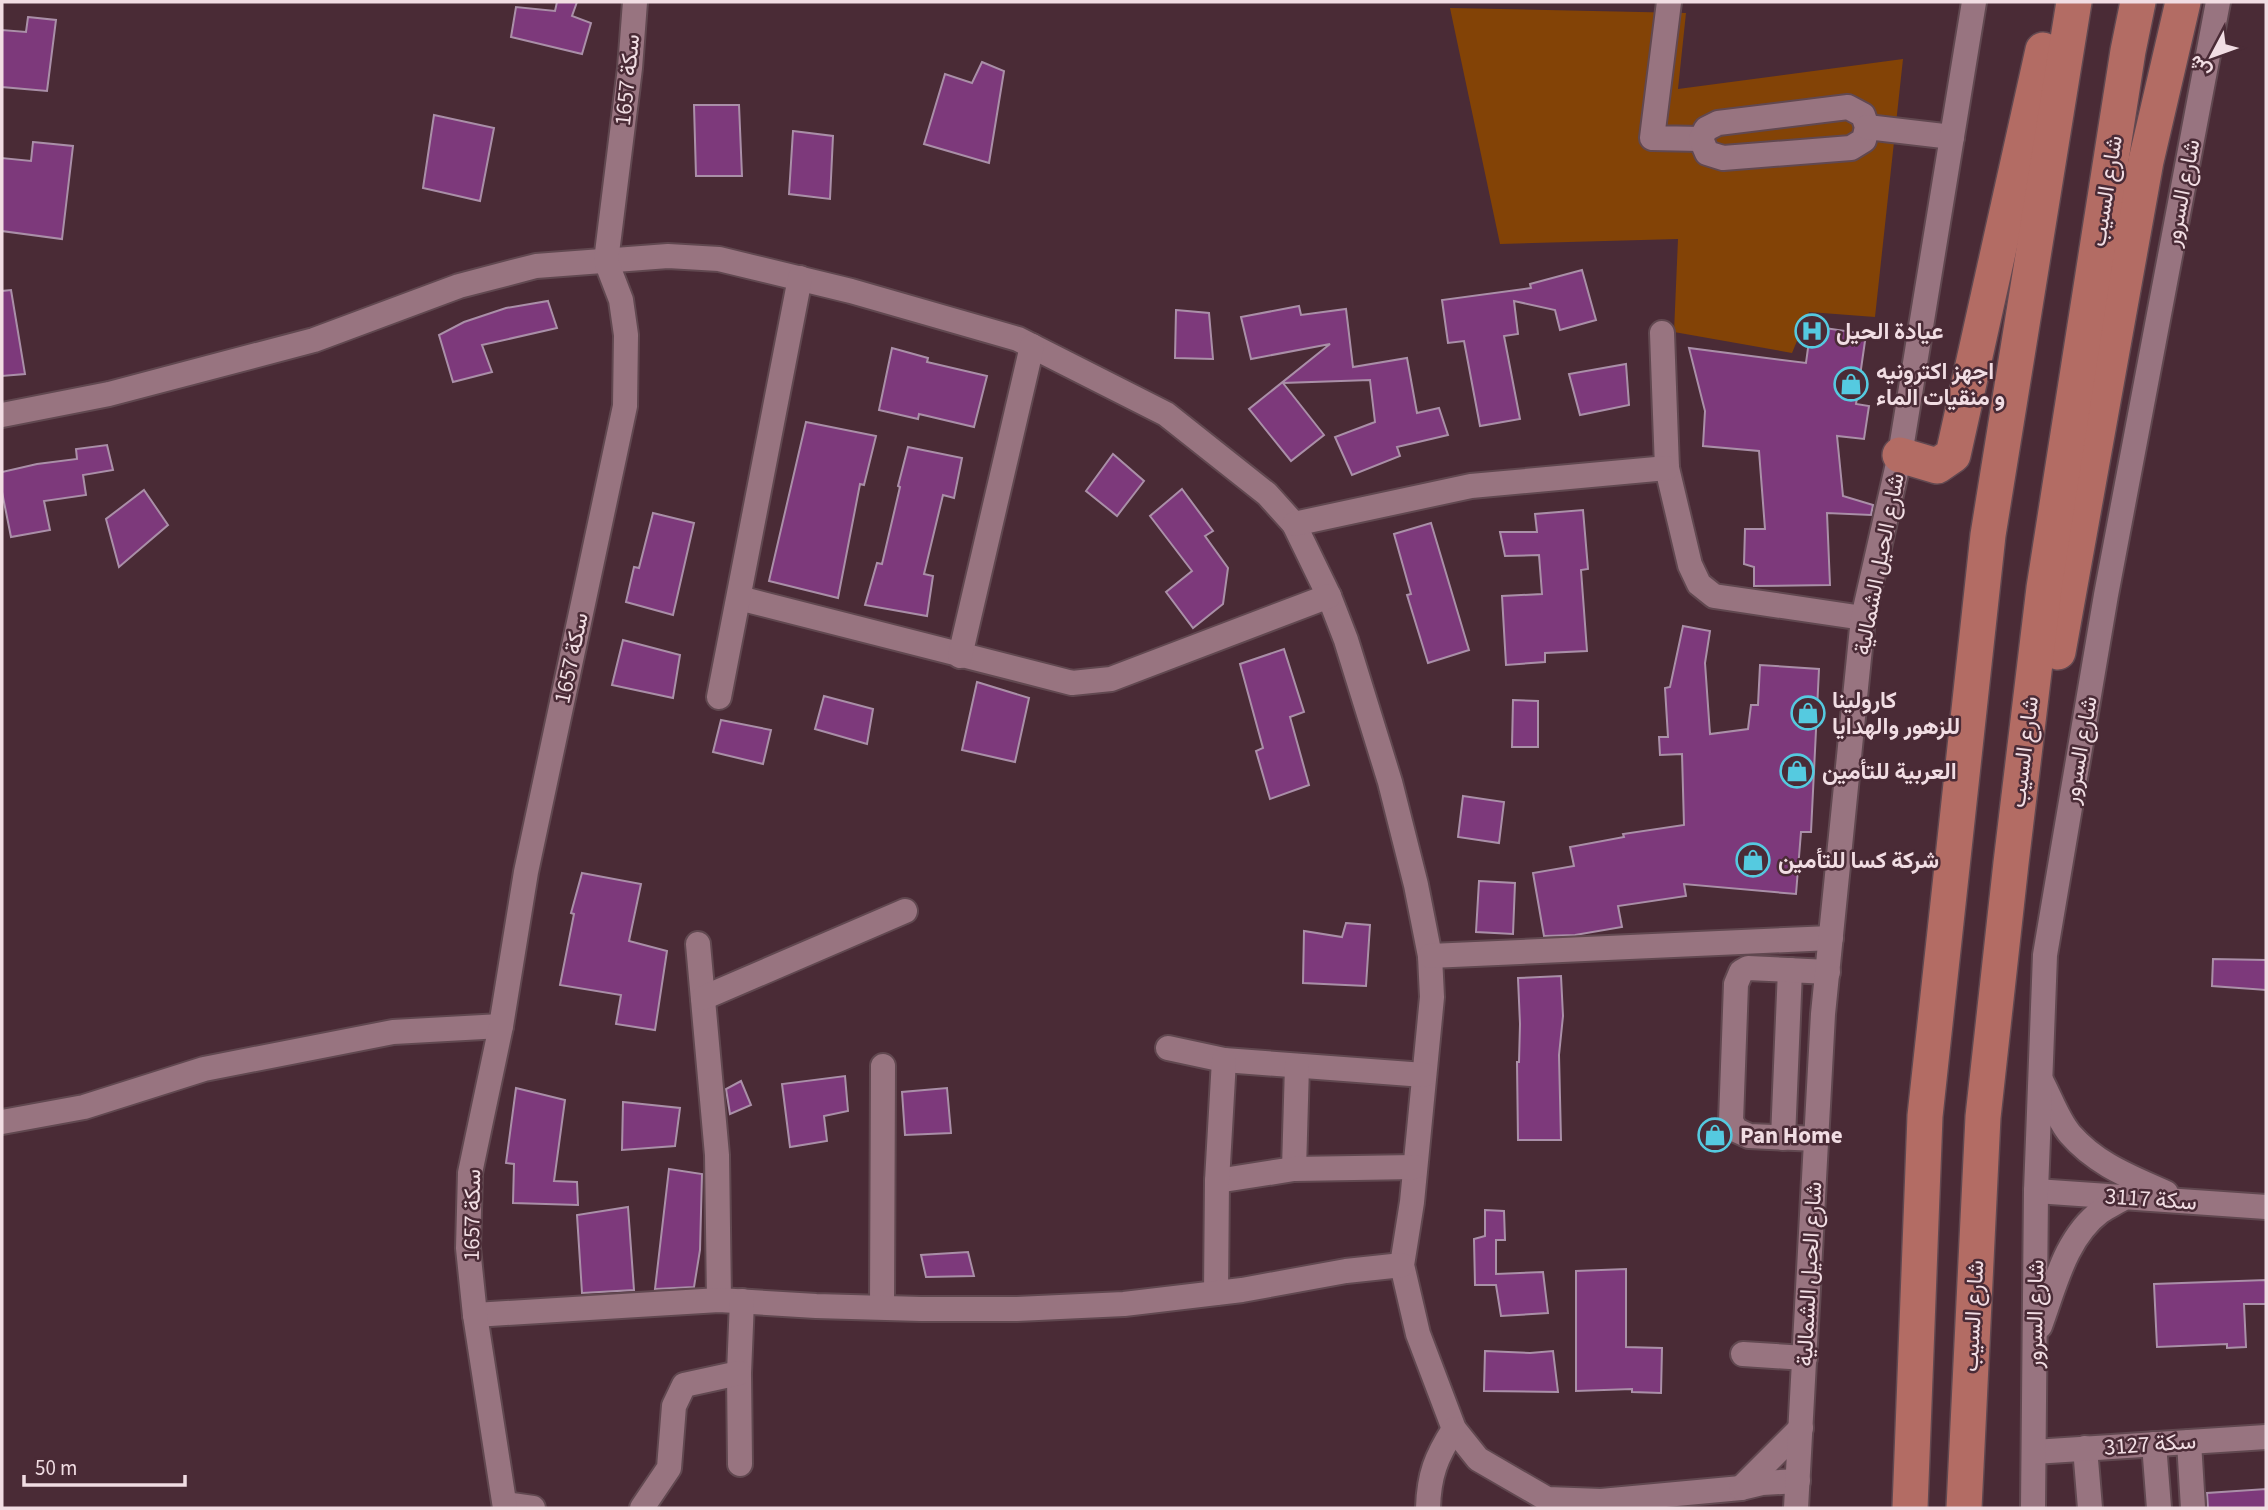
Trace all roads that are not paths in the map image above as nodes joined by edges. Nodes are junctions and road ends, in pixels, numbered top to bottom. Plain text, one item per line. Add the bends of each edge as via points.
1 (635, 2) edge
2 (1669, 2) edge
3 (1974, 2) edge
4 (2054, 2) edge
5 (2074, 2) edge
6 (2138, 2) edge
7 (2183, 2) edge
8 (2218, 2) edge
9 (1867, 127) junction
10 (1952, 137) junction
11 (1701, 139) junction
12 (606, 261) junction
13 (800, 278) junction
14 (1662, 333) dead end
15 (1032, 346) junction
16 (2, 415) edge
17 (1900, 455) junction
18 (1667, 468) junction
19 (1294, 524) junction
20 (1329, 596) junction
21 (739, 598) junction
22 (1863, 618) junction
23 (960, 656) junction
24 (719, 697) dead end
25 (2011, 863) junction
26 (905, 911) dead end
27 (1831, 938) junction
28 (698, 944) dead end
29 (1430, 956) junction
30 (1790, 970) junction
31 (1828, 972) junction
32 (703, 998) junction
33 (500, 1026) junction
34 (1168, 1048) dead end
35 (1224, 1060) junction
36 (883, 1066) dead end
37 (1297, 1066) junction
38 (1424, 1075) junction
39 (2040, 1079) junction
40 (2, 1122) edge
41 (1783, 1138) junction
42 (1817, 1139) junction
43 (1415, 1167) junction
44 (1294, 1169) junction
45 (1217, 1181) junction
46 (2036, 1191) junction
47 (2125, 1197) junction
48 (2183, 1201) junction
49 (2266, 1207) edge
50 (1402, 1265) junction
51 (1216, 1293) junction
52 (731, 1301) junction
53 (882, 1307) junction
54 (475, 1315) junction
55 (2035, 1339) junction
56 (1743, 1354) dead end
57 (1805, 1357) junction
58 (739, 1373) junction
59 (1801, 1428) junction
60 (1454, 1429) junction
61 (2266, 1437) edge
62 (2189, 1442) junction
63 (2154, 1444) junction
64 (2085, 1448) junction
65 (2034, 1452) junction
66 (740, 1464) dead end
67 (1797, 1496) edge
68 (1734, 1499) edge
69 (1572, 1504) edge
70 (1621, 1504) edge
71 (505, 1506) edge
72 (533, 1508) edge
73 (642, 1508) edge
74 (1428, 1508) edge
75 (1910, 1508) edge
76 (1964, 1508) edge
77 (2033, 1508) edge
78 (2090, 1508) edge
79 (2159, 1508) edge
80 (2193, 1508) edge

1 - 12 street, سكة 1657
2 - 11 street via 1652,138
3 - 10 street, شارع الحيل الشمالية
4 - 17 highway via 1953,455 1937,466
5 - 75 highway via 1986,549 1925,1116
6 - 25 highway, شارع السيب via 2044,588
7 - 25 highway via 2146,161 2026,833
8 - 39 street, شارع السرور via 2109,581 2045,956
9 - 10 street
9 - 11 street via 1863,115 1848,107 1718,123 1706,129
9 - 11 street via 1864,140 1851,148 1723,158 1707,153
10 - 17 street, شارع الحيل الشمالية
12 - 13 street via 668,256 719,259
12 - 16 street via 536,266 459,286 314,340 108,394
12 - 33 street, سكة 1657 via 621,300 626,335 625,406 526,872
13 - 15 street
13 - 21 street
14 - 18 street
15 - 19 street via 1166,414 1267,494
15 - 23 street
17 - 22 street, شارع الحيل الشمالية
18 - 19 street via 1471,486
18 - 22 street via 1690,565 1699,584 1714,596
19 - 20 street
20 - 23 street via 1111,679 1072,683
20 - 29 street via 1390,782
21 - 23 street
21 - 24 street
22 - 27 street, شارع الحيل الشمالية
25 - 76 highway, شارع السيب via 1983,1117
26 - 32 street
27 - 29 street
27 - 31 street, شارع الحيل الشمالية
28 - 32 street
29 - 38 street via 1432,997
30 - 31 street
30 - 41 street
30 - 41 street via 1748,968 1736,984 1731,1121 1749,1136
31 - 42 street, شارع الحيل الشمالية
32 - 52 street
33 - 40 street via 393,1032 204,1069 84,1107
33 - 54 street, سكة 1657 via 470,1173 468,1248
34 - 35 street
35 - 37 street
35 - 45 street
36 - 53 street
37 - 38 street
37 - 44 street
38 - 43 street
39 - 46 street, شارع السرور
39 - 48 street via 2069,1133 2095,1158
41 - 42 street
42 - 57 street, شارع الحيل الشمالية
43 - 44 street
43 - 50 street
44 - 45 street
45 - 51 street
46 - 47 street, سكة 3117
46 - 55 street, شارع السرور
47 - 48 street, سكة 3117
47 - 55 street via 2101,1211 2068,1251
48 - 49 street, سكة 3117
50 - 51 street
50 - 60 street via 1418,1334
51 - 53 street via 1124,1304 1030,1308
52 - 53 street
52 - 54 street
52 - 58 street
54 - 71 street, سكة 1657
55 - 65 street, شارع السرور
56 - 57 street
57 - 59 street, شارع الحيل الشمالية
58 - 66 street
58 - 73 street via 684,1385 674,1406 669,1468
59 - 67 street, شارع الحيل الشمالية
59 - 68 street
60 - 69 street via 1478,1459 1547,1499
60 - 74 street via 1438,1455
61 - 62 street, سكة 3127
62 - 63 street, سكة 3127
62 - 80 street
63 - 64 street, سكة 3127
63 - 79 street
64 - 65 street, سكة 3127
64 - 78 street
65 - 77 street, شارع السرور
67 - 68 street via 1762,1483
68 - 70 street
69 - 70 street
71 - 72 street

